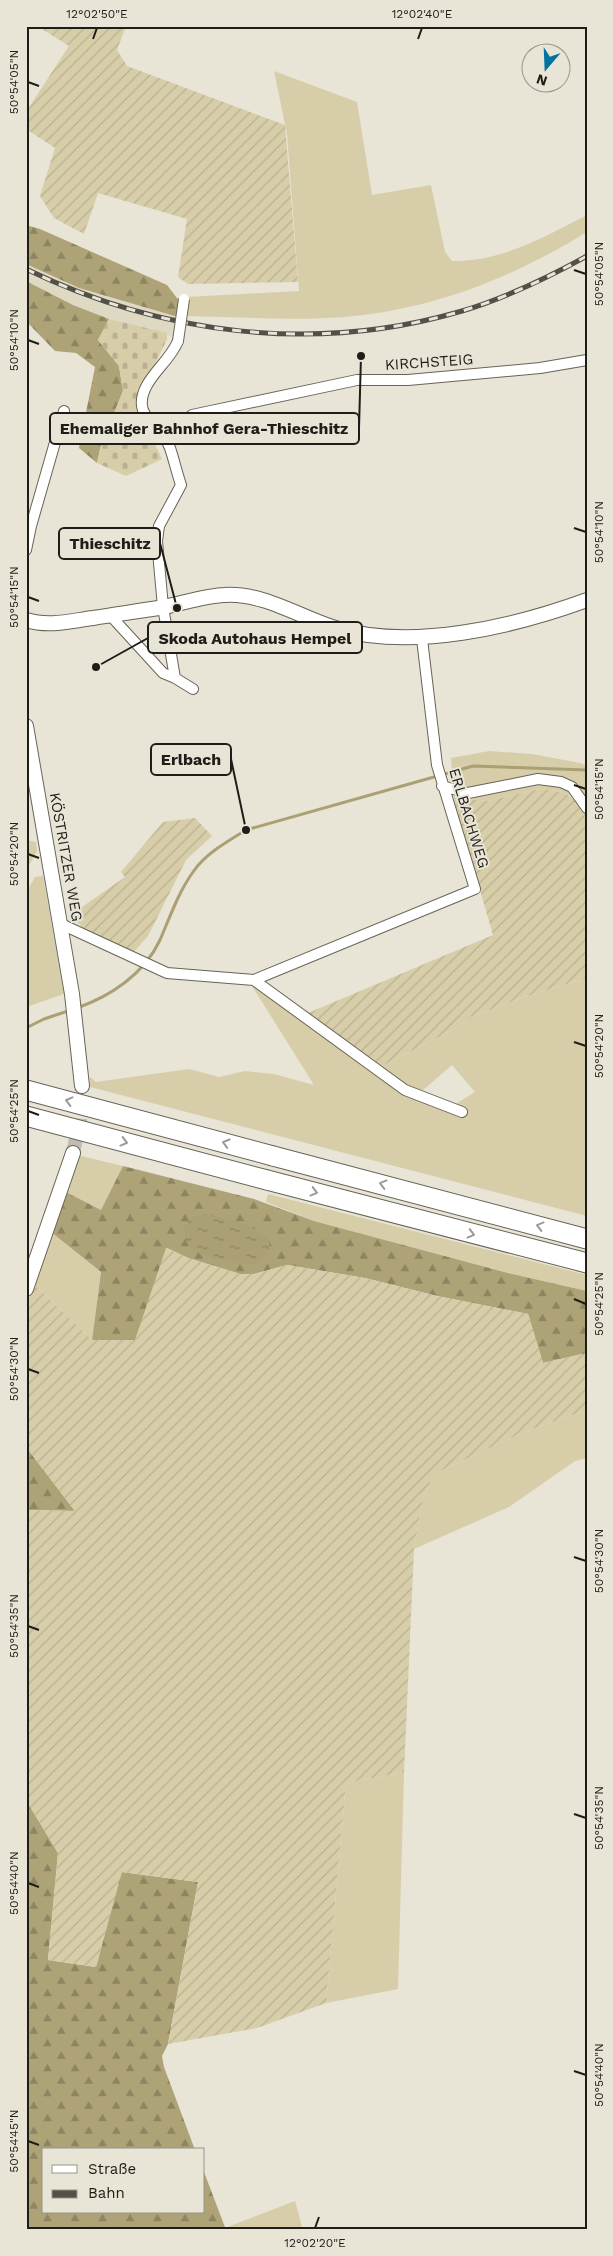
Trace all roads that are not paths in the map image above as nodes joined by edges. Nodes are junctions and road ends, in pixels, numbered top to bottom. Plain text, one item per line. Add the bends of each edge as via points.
1 (184, 299) dead end
2 (587, 360) edge
3 (64, 412) dead end
4 (165, 438) junction
5 (26, 550) edge
6 (587, 600) edge
7 (163, 607) junction
8 (110, 615) junction
9 (26, 621) edge
10 (422, 638) junction
11 (175, 678) junction
12 (193, 689) dead end
13 (26, 726) edge
14 (441, 782) junction
15 (587, 808) edge
16 (61, 924) junction
17 (254, 980) junction
18 (82, 1086) tunnel mouth
19 (26, 1090) edge
20 (462, 1112) dead end
21 (26, 1116) edge
22 (73, 1153) tunnel mouth
23 (587, 1239) edge
24 (587, 1264) edge
25 (26, 1289) edge

1 - 4 street, bridge via 178,340 146,387 142,403 146,419
2 - 4 street, KIRCHSTEIG via 540,368 408,380 357,380 192,415
3 - 5 street
4 - 7 street via 181,486 160,526 157,541
6 - 10 main road via 500,625
7 - 8 main road
7 - 10 main road via 224,595 257,599 336,628 378,637
7 - 11 street
8 - 9 main road via 54,624
8 - 11 street via 163,673
10 - 14 street, ERLBACHWEG
11 - 12 street
13 - 16 main road, KÖSTRITZER WEG
14 - 15 street via 468,793 538,778 561,782 572,787
14 - 17 street, ERLBACHWEG via 475,889
16 - 17 street via 168,973
16 - 18 main road, KÖSTRITZER WEG
17 - 20 street via 405,1090
23 -> 19 highway, bridge
21 -> 24 highway, bridge
22 - 25 main road

